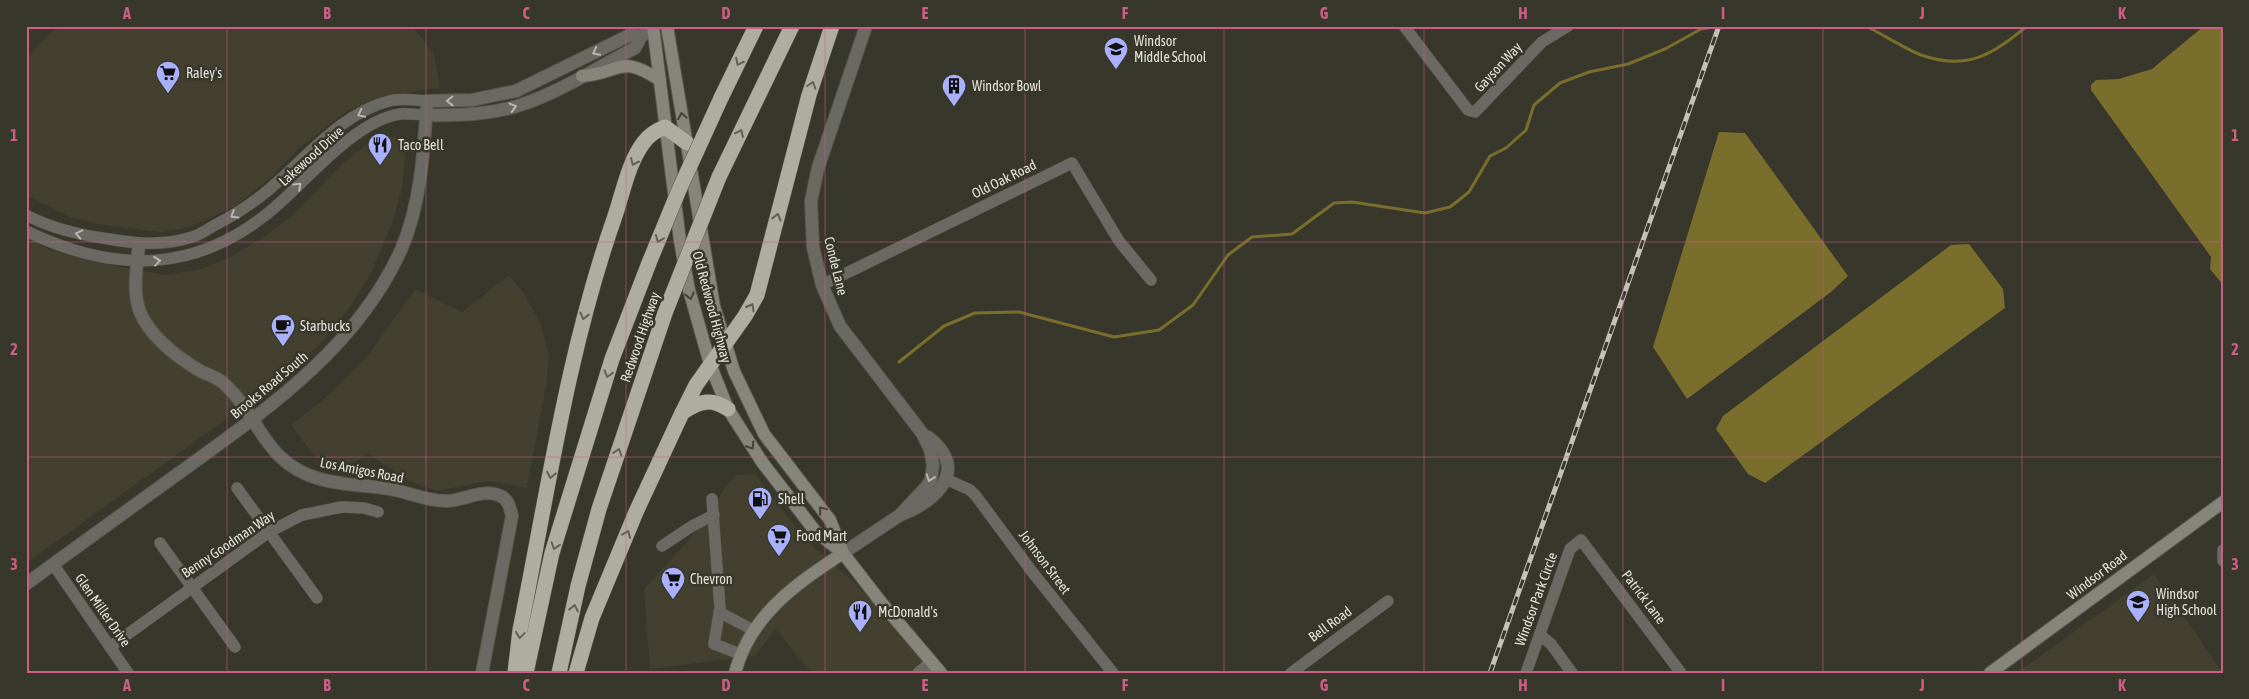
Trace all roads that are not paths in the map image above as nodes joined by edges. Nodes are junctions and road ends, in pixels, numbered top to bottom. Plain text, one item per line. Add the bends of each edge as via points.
1 (667, 26) edge
2 (756, 26) edge
3 (792, 26) edge
4 (832, 26) edge
5 (866, 26) edge
6 (1404, 26) edge
7 (1568, 26) edge
8 (655, 27) edge
9 (641, 36) junction
10 (582, 76) junction
11 (660, 80) junction
12 (427, 101) junction
13 (426, 115) junction
14 (665, 127) junction
15 (687, 143) junction
16 (26, 215) edge
17 (26, 231) edge
18 (139, 244) junction
19 (137, 261) junction
20 (1151, 280) dead end
21 (822, 285) junction
22 (725, 344) junction
23 (710, 364) junction
24 (728, 409) junction
25 (682, 413) junction
26 (252, 420) junction
27 (922, 432) junction
28 (946, 479) junction
29 (237, 488) dead end
30 (712, 499) dead end
31 (2223, 502) edge
32 (378, 512) dead end
33 (900, 514) junction
34 (714, 515) junction
35 (269, 532) junction
36 (1581, 540) joint
37 (160, 543) dead end
38 (662, 546) dead end
39 (2223, 550) edge
40 (843, 553) junction
41 (2223, 561) edge
42 (53, 564) junction
43 (26, 584) edge
44 (191, 586) junction
45 (317, 598) dead end
46 (1388, 601) dead end
47 (719, 612) junction
48 (753, 630) junction
49 (1540, 635) junction
50 (110, 647) junction
51 (235, 647) dead end
52 (740, 654) junction
53 (932, 661) junction
54 (128, 673) edge
55 (482, 673) edge
56 (515, 673) edge
57 (526, 673) edge
58 (559, 673) edge
59 (576, 673) edge
60 (735, 673) edge
61 (918, 673) edge
62 (941, 673) edge
63 (1113, 673) edge
64 (1291, 673) edge
65 (1526, 673) edge
66 (1572, 673) edge
67 (1682, 673) edge
68 (1990, 673) edge

15 -> 1 main road, Old Redwood Highway
2 -> 57 highway, Redwood Highway, bridge via 679,190 612,359 552,553
58 -> 3 highway, Redwood Highway, bridge via 599,509 665,313 719,177
22 -> 4 highway via 757,295 809,95
5 - 21 street, Conde Lane via 818,168 811,201 813,246
6 - 7 street, Gayson Way via 1468,110 1475,112 1542,42
8 - 9 street, Lakewood Drive
8 - 11 main road, Old Redwood Highway
9 - 10 street, Lakewood Drive via 635,48
9 -> 12 street, Lakewood Drive via 630,35 516,91 472,100
10 - 11 main road via 629,65
13 -> 10 street, Lakewood Drive via 465,116 515,106
11 - 14 main road, Old Redwood Highway
12 - 13 street, Brooks Road South
12 -> 18 street, Lakewood Drive via 390,101 356,115 234,216 193,237 159,244
19 -> 13 street, Lakewood Drive via 189,256 236,236 264,217 346,141 377,122 400,114
13 - 26 street, Brooks Road South via 417,195 402,248 388,276 354,326 326,356 294,387
14 - 15 highway
14 -> 23 main road, Old Redwood Highway via 689,290
14 -> 56 highway via 643,142 598,264 576,350 520,630
15 - 22 main road, Old Redwood Highway via 714,306
18 -> 16 street, Lakewood Drive via 77,234
17 - 19 street, Lakewood Drive via 59,247
18 - 19 street, Los Amigos Road
19 - 26 street, Los Amigos Road via 135,276 140,311 153,331 181,359 222,382
20 - 21 street, Old Oak Road via 1119,241 1072,163
21 - 27 street, Conde Lane via 840,326
22 - 23 highway
40 -> 22 main road, Old Redwood Highway via 830,520 764,434
23 - 24 main road, Old Redwood Highway
23 - 25 highway
24 - 25 highway via 718,402 707,401 697,403
24 -> 40 main road, Old Redwood Highway via 762,462 816,531
59 -> 25 highway via 592,618
26 - 42 street, Brooks Road South
26 - 55 street, Los Amigos Road via 265,442 282,458 318,479 396,490 432,500 449,501 486,493 506,500 512,516
27 - 28 street, Conde Lane via 941,451 947,464
27 -> 33 street, Conde Lane via 932,457 931,480
28 - 33 street, Conde Lane via 942,490 915,509
28 - 63 street, Johnson Street via 976,496
29 - 35 street
30 - 34 street
31 - 68 main road, Windsor Road
32 - 35 street, Benny Goodman Way via 342,507 321,510 302,515
33 - 40 street, Conde Lane
34 - 38 street
34 - 47 street
35 - 44 street, Benny Goodman Way
35 - 45 street
36 - 49 street, Windsor Park Circle via 1570,548
36 - 67 street, Patrick Lane
37 - 44 street
39 - 41 street
40 - 48 main road via 776,602
40 - 53 main road via 885,608
42 - 43 street, Brooks Road South
42 - 50 street, Glen Miller Drive
44 - 50 street, Benny Goodman Way
44 - 51 street
46 - 64 street, Bell Road
47 - 48 street
47 - 52 street via 714,644
48 - 52 main road
49 - 65 street, Windsor Park Circle
49 - 66 street via 1551,644
50 - 54 street, Glen Miller Drive
52 - 60 main road
53 - 61 street
53 - 62 main road

